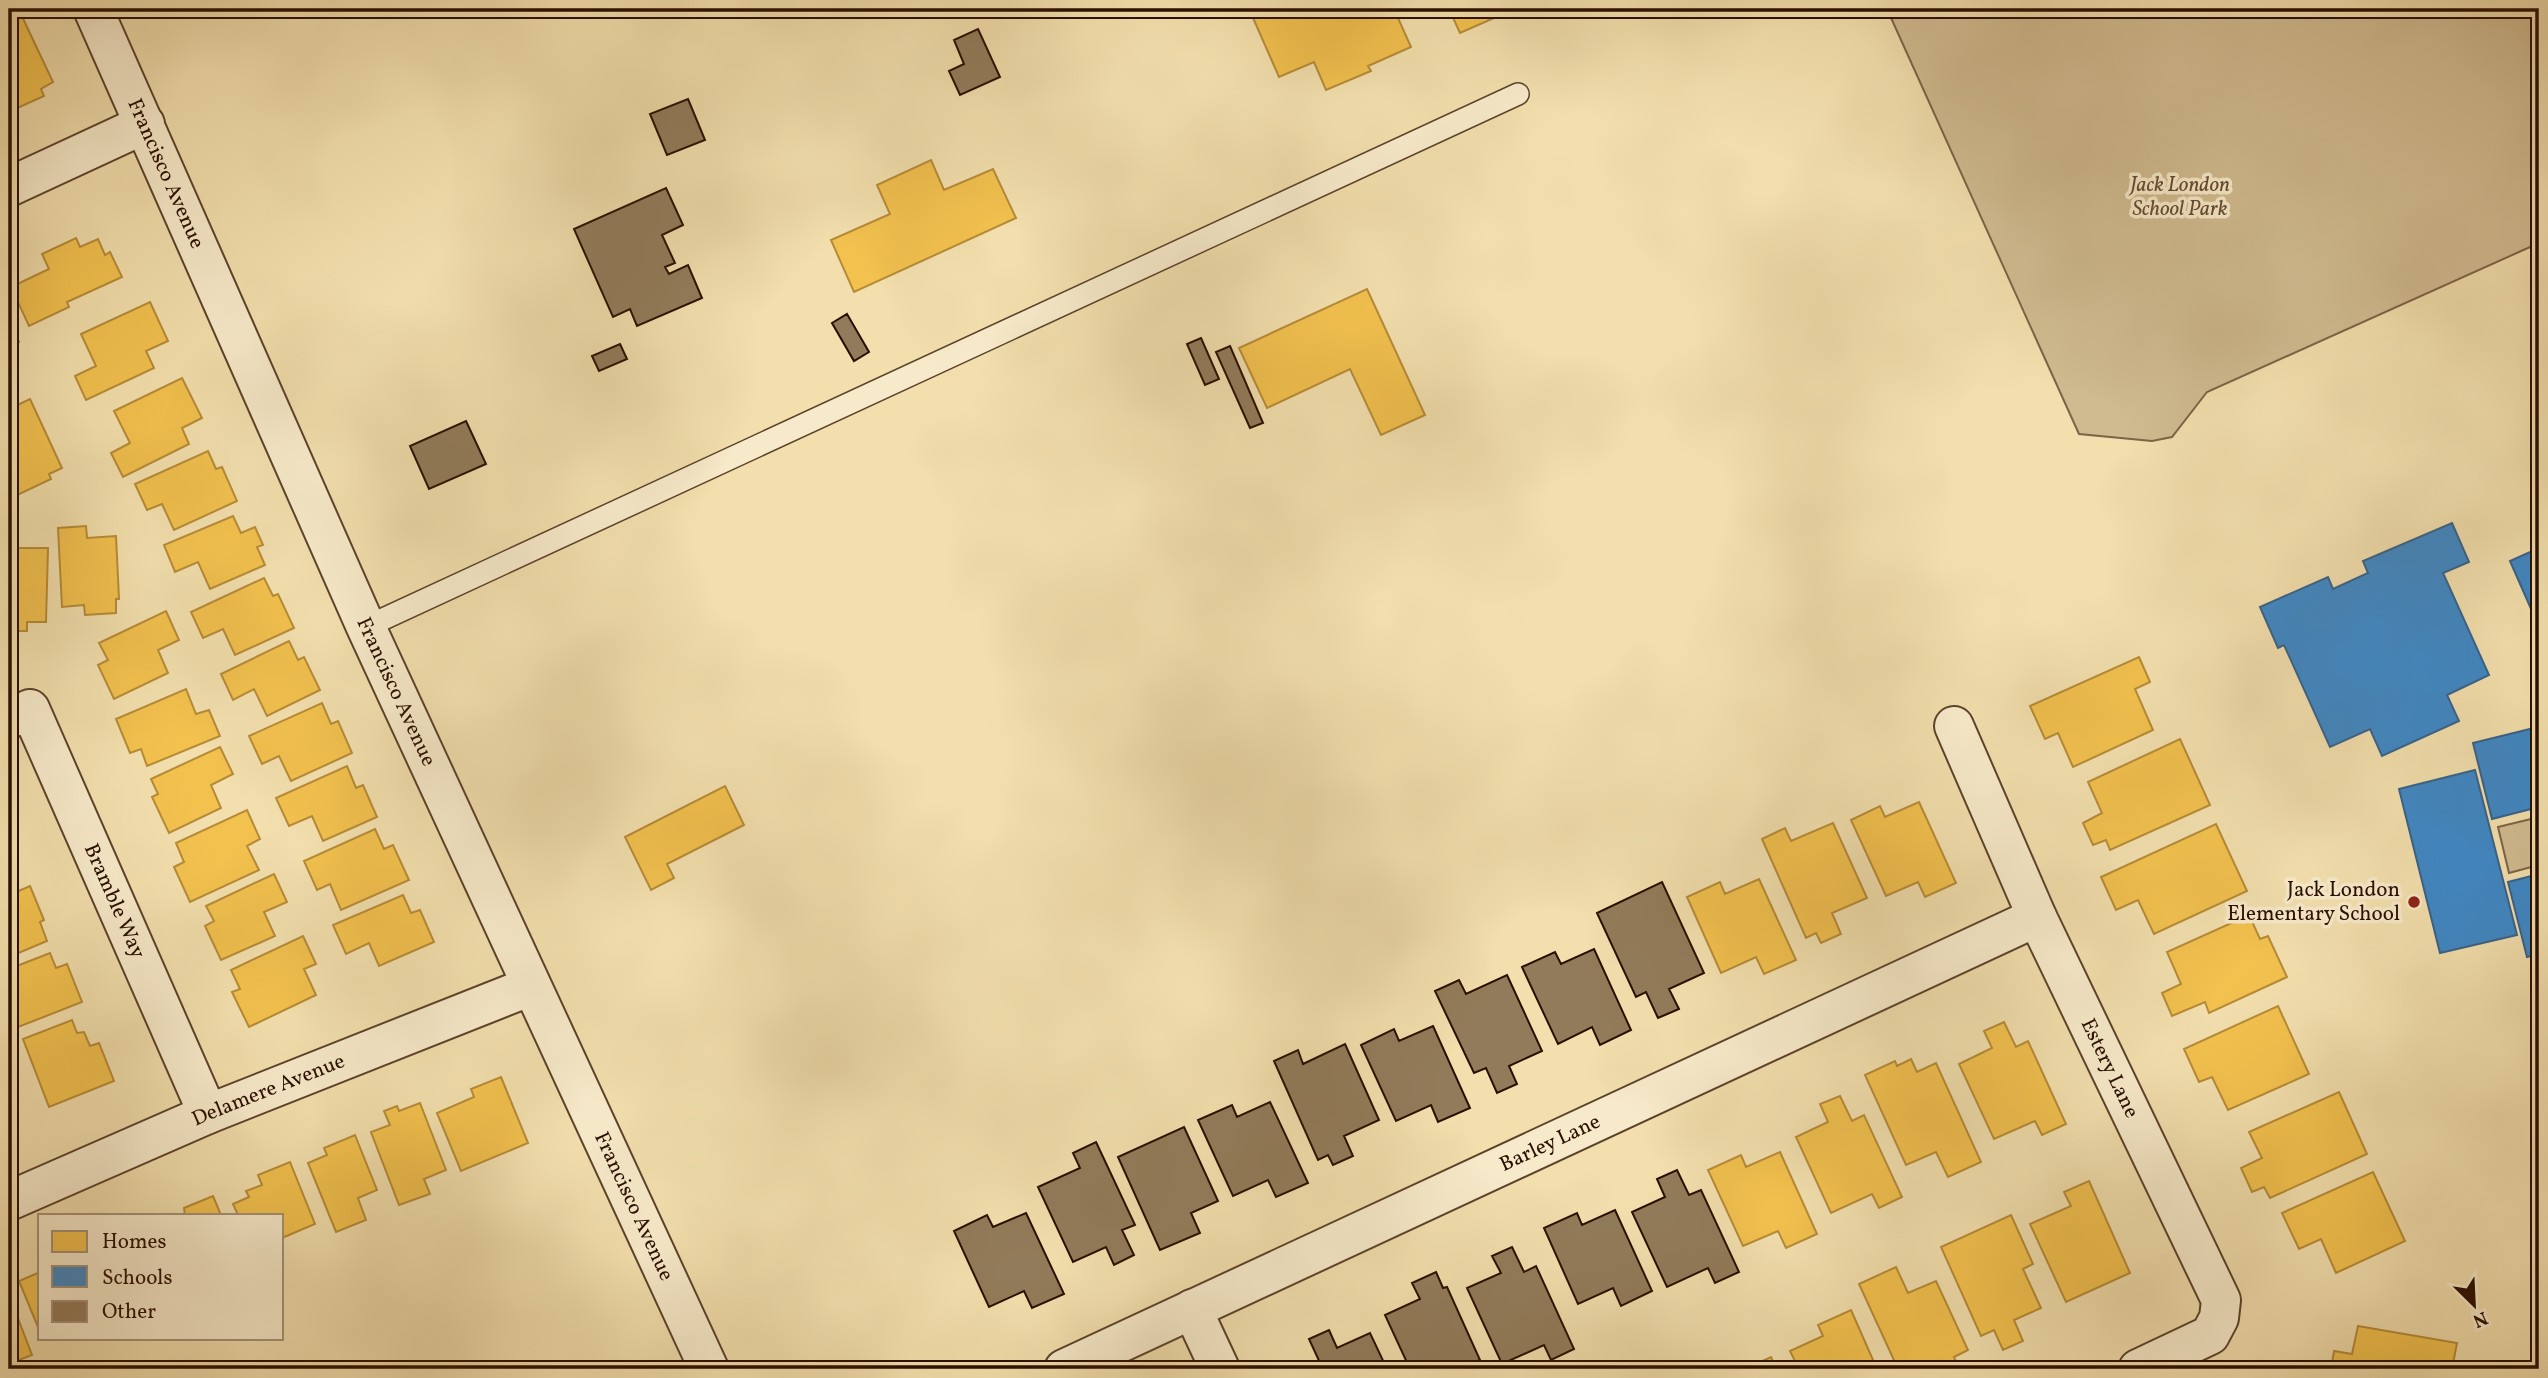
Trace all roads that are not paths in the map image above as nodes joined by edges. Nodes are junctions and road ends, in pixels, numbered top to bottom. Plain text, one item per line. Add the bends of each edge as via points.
1 (93, 9) edge
2 (1518, 94) dead end
3 (145, 124) junction
4 (9, 187) edge
5 (366, 627) junction
6 (9, 719) edge
7 (1954, 726) dead end
8 (2037, 917) junction
9 (531, 986) junction
10 (208, 1114) junction
11 (9, 1201) edge
12 (1192, 1309) junction
13 (709, 1369) edge
14 (1064, 1369) edge
15 (1220, 1369) edge
16 (2138, 1369) edge

1 - 3 street, Francisco Avenue
2 - 5 lane
3 - 4 street
3 - 5 street, Francisco Avenue
5 - 9 street, Francisco Avenue
6 - 10 street, Bramble Way via 30,709
7 - 8 street, Estery Lane
8 - 12 street, Barley Lane
8 - 16 street, Estery Lane via 2221,1300 2210,1335
9 - 10 street, Delamere Avenue
9 - 13 street, Francisco Avenue
10 - 11 street, Delamere Avenue
12 - 14 street, Barley Lane
12 - 15 street

